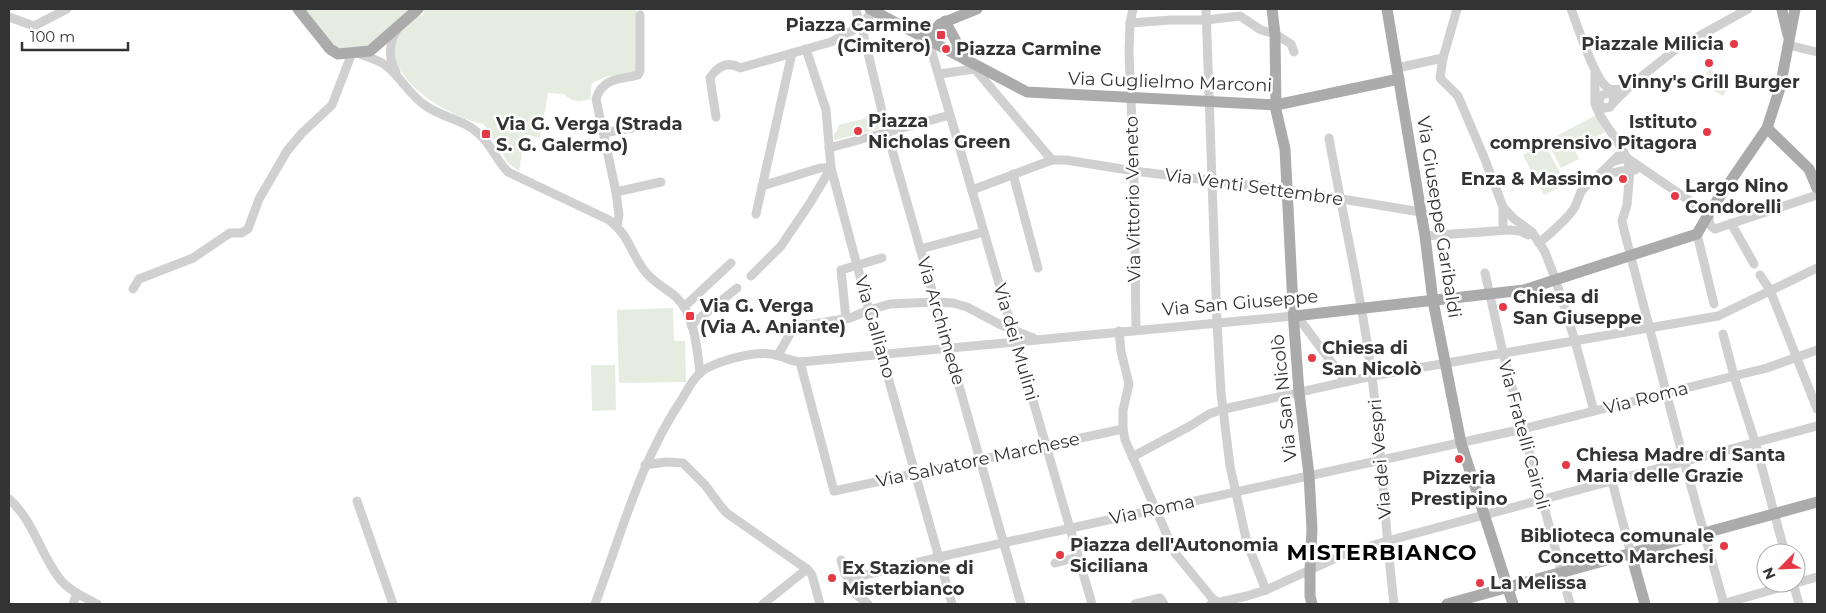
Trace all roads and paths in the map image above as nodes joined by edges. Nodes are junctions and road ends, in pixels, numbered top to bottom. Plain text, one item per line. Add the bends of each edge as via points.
1 (65, 9) edge
2 (298, 9) edge
3 (418, 9) edge
4 (856, 9) edge
5 (977, 9) edge
6 (1132, 9) edge
7 (1206, 9) edge
8 (1272, 9) edge
9 (1387, 9) edge
10 (1457, 9) edge
11 (1571, 9) edge
12 (1749, 9) edge
13 (1787, 9) edge
14 (870, 10) edge
15 (640, 15) dead end
16 (9, 17) edge
17 (1206, 20) junction
18 (859, 21) junction
19 (946, 21) junction
20 (1130, 23) junction
21 (400, 26) junction
22 (852, 31) junction
23 (1275, 34) junction
24 (863, 35) junction
25 (926, 38) junction
26 (1788, 44) junction
27 (806, 49) junction
28 (1294, 52) dead end
29 (1817, 52) edge
30 (354, 53) junction
31 (792, 53) junction
32 (1442, 58) junction
33 (972, 64) junction
34 (1595, 73) junction
35 (1398, 74) junction
36 (940, 77) junction
37 (401, 80) junction
38 (1629, 86) junction
39 (1612, 95) junction
40 (1131, 99) junction
41 (1209, 102) junction
42 (1598, 102) junction
43 (1276, 105) junction
44 (950, 115) junction
45 (716, 117) dead end
46 (647, 124) dead end
47 (1767, 128) junction
48 (887, 132) junction
49 (604, 133) junction
50 (1613, 133) junction
51 (1329, 138) dead end
52 (1619, 144) junction
53 (829, 148) junction
54 (1627, 158) junction
55 (1052, 160) junction
56 (1615, 161) junction
57 (832, 168) junction
58 (1630, 170) junction
59 (1643, 170) junction
60 (1134, 171) junction
61 (1013, 174) junction
62 (1212, 180) junction
63 (1593, 181) junction
64 (661, 182) dead end
65 (762, 186) junction
66 (1817, 188) edge
67 (972, 190) junction
68 (1287, 190) junction
69 (616, 192) junction
70 (1817, 195) edge
71 (1340, 198) junction
72 (1503, 207) junction
73 (1421, 212) junction
74 (756, 214) dead end
75 (1709, 214) junction
76 (1731, 223) junction
77 (617, 226) junction
78 (1503, 230) junction
79 (984, 232) junction
80 (1697, 234) junction
81 (1425, 236) junction
82 (1539, 244) junction
83 (920, 249) junction
84 (1630, 256) junction
85 (882, 258) dead end
86 (732, 263) dead end
87 (1754, 264) dead end
88 (857, 265) junction
89 (1038, 268) dead end
90 (1817, 268) edge
91 (1485, 273) dead end
92 (1760, 275) dead end
93 (751, 276) dead end
94 (1556, 281) junction
95 (737, 288) dead end
96 (133, 289) dead end
97 (1770, 290) junction
98 (1490, 294) junction
99 (1433, 301) junction
100 (935, 302) junction
101 (1714, 304) dead end
102 (685, 306) junction
103 (1362, 308) junction
104 (869, 310) junction
105 (1294, 316) junction
106 (846, 319) junction
107 (1217, 323) junction
108 (691, 325) junction
109 (1650, 328) junction
110 (1013, 330) junction
111 (1136, 330) junction
112 (1119, 331) junction
113 (1723, 334) dead end
114 (1036, 339) junction
115 (696, 341) junction
116 (1016, 341) junction
117 (1575, 341) junction
118 (948, 348) junction
119 (1817, 350) edge
120 (1503, 353) junction
121 (778, 355) junction
122 (882, 355) junction
123 (1797, 358) junction
124 (800, 362) junction
125 (1445, 362) junction
126 (708, 367) junction
127 (700, 373) junction
128 (1372, 376) junction
129 (1734, 376) junction
130 (1346, 382) junction
131 (1299, 392) junction
132 (1666, 394) junction
133 (1224, 409) junction
134 (1817, 409) edge
135 (1594, 411) junction
136 (1817, 426) edge
137 (1123, 429) junction
138 (1523, 429) junction
139 (1755, 442) junction
140 (1045, 446) junction
141 (1458, 447) junction
142 (1132, 457) junction
143 (980, 459) junction
144 (1382, 460) junction
145 (1684, 461) junction
146 (645, 465) junction
147 (916, 473) junction
148 (1309, 475) junction
149 (1612, 482) junction
150 (1235, 492) junction
151 (9, 499) edge
152 (1541, 500) junction
153 (356, 501) dead end
154 (1817, 502) edge
155 (1156, 509) junction
156 (1775, 514) junction
157 (1484, 515) junction
158 (1070, 528) junction
159 (1704, 533) junction
160 (1387, 541) junction
161 (1004, 543) junction
162 (1782, 543) edge
163 (1632, 554) junction
164 (939, 557) junction
165 (1078, 557) junction
166 (841, 560) dead end
167 (1055, 563) dead end
168 (807, 569) junction
169 (1310, 570) junction
170 (1562, 573) junction
171 (852, 578) junction
172 (1508, 587) junction
173 (1266, 590) junction
174 (77, 593) junction
175 (1761, 593) edge
176 (864, 601) edge
177 (1214, 603) edge
178 (73, 604) edge
179 (97, 604) edge
180 (392, 604) edge
181 (595, 604) edge
182 (763, 604) edge
183 (820, 604) edge
184 (952, 604) edge
185 (1021, 604) edge
186 (1092, 604) edge
187 (1135, 604) edge
188 (1164, 604) edge
189 (1312, 604) edge
190 (1394, 604) edge
191 (1447, 604) edge
192 (1513, 604) edge
193 (1570, 604) edge
194 (1645, 604) edge
195 (1723, 604) edge

1 - 16 street via 34,26
2 - 30 main road via 335,53
3 - 21 main road
4 - 18 street, Via Archimede
5 - 19 main road
6 - 20 street, Via Vittorio Veneto
7 - 17 street
8 - 23 main road, Via San Nicolò
9 - 35 main road, Via Giuseppe Garibaldi
10 - 32 street
11 - 34 street
12 - 38 street via 1676,49
13 - 26 main road
14 - 18 street
14 - 25 main road, Via Guglielmo Marconi
15 - 49 street via 640,71 634,76 603,85 596,99
17 - 20 street
17 - 23 street via 1240,16 1261,30
17 - 41 street
18 - 22 street
18 - 24 street, Via Archimede
19 - 25 main road
19 - 33 main road
20 - 40 street, Via Vittorio Veneto
21 - 30 main road via 370,51
21 - 37 street via 390,45 390,52 393,67
22 - 24 street
22 - 27 street via 832,42
23 - 28 street via 1291,44
23 - 43 main road, Via San Nicolò
24 - 48 street, Via Archimede
25 - 33 main road, Via Guglielmo Marconi
25 - 36 street, Via dei Mulini
26 - 29 street
26 - 47 main road via 1780,88
27 - 31 street
27 - 53 street, Via Galliano via 826,110
30 - 37 street via 377,60
30 - 96 street via 332,105 286,151 259,199 248,229 230,233 192,258 139,279
31 - 45 street via 740,68 728,64 716,68 710,78
31 - 65 street
32 - 35 street
32 - 72 street via 1440,78 1458,96
33 - 36 street
33 - 40 main road, Via Guglielmo Marconi via 1027,92
33 - 55 street
34 - 39 street
34 - 42 street
35 - 43 main road, Via Guglielmo Marconi
35 - 73 main road, Via Giuseppe Garibaldi
36 - 44 street, Via dei Mulini
37 - 77 street via 410,93 426,106 474,130 508,172
38 - 39 street
38 - 39 street
39 - 42 street via 1602,94
39 - 42 street via 1607,108
39 - 50 street via 1609,122
40 - 41 main road, Via Guglielmo Marconi
40 - 60 street, Via Vittorio Veneto
41 - 43 main road, Via Guglielmo Marconi
41 - 62 street
42 - 50 street
43 - 68 main road, Via San Nicolò via 1285,149
44 - 48 street
44 - 67 street, Via dei Mulini
46 - 49 street
47 - 66 main road via 1809,169
47 - 75 main road
48 - 53 street
48 - 83 street, Via Archimede
49 - 69 street
50 - 52 street
51 - 71 street, Via dei Vespri
52 - 54 street
52 - 56 street via 1619,155
53 - 57 street, Via Galliano
54 - 56 street
54 - 58 street
54 - 59 street
55 - 60 street, Via Venti Settembre
55 - 61 street, Via Venti Settembre
56 - 63 street
57 - 65 street via 820,168
57 - 88 street, Via Galliano
57 - 93 street via 781,246
58 - 59 street
58 - 63 street
58 - 84 street via 1622,221
59 - 75 street
60 - 62 street, Via Venti Settembre
60 - 111 street, Via Vittorio Veneto
61 - 67 street, Via Venti Settembre
61 - 89 street
62 - 68 street, Via Venti Settembre
62 - 107 street
63 - 82 street via 1582,191 1560,226
64 - 69 street
65 - 74 street
67 - 79 street, Via dei Mulini
68 - 71 street, Via Venti Settembre
68 - 105 main road, Via San Nicolò
69 - 77 street
70 - 76 street
71 - 73 street, Via Venti Settembre
71 - 103 street, Via dei Vespri
72 - 78 street
72 - 82 street via 1532,232
73 - 81 main road, Via Giuseppe Garibaldi
75 - 76 street via 1709,222 1715,229
75 - 80 main road
76 - 87 street
77 - 102 street via 644,272
78 - 81 street
78 - 82 street via 1520,231
79 - 83 street
79 - 110 street, Via dei Mulini
80 - 84 main road, Via San Giuseppe
80 - 101 street
81 - 99 main road, Via Giuseppe Garibaldi
82 - 94 street
83 - 100 street, Via Archimede
84 - 94 main road, Via San Giuseppe
84 - 109 street
85 - 88 street
86 - 102 street
88 - 104 street, Via Galliano
88 - 106 street via 841,270
90 - 97 street
91 - 98 street, Via Fratelli Cairoli
92 - 97 street
94 - 98 main road, Via San Giuseppe via 1524,290
94 - 117 street
95 - 108 street
97 - 109 street via 1718,316
97 - 123 street
98 - 99 main road, Via San Giuseppe
98 - 120 street, Via Fratelli Cairoli
99 - 103 main road, Via San Giuseppe
99 - 125 main road, Via Giuseppe Garibaldi
100 - 104 street via 890,304
100 - 110 street via 967,307
100 - 118 street, Via Archimede
102 - 108 street
103 - 105 main road, Via San Giuseppe
103 - 128 street, Via dei Vespri
104 - 106 street
104 - 122 street, Via Galliano
105 - 107 street, Via San Giuseppe
105 - 130 street via 1304,324
105 - 131 main road, Via San Nicolò
106 - 121 street via 794,327
107 - 111 street, Via San Giuseppe
107 - 133 street
108 - 115 street
109 - 117 street
109 - 132 street
110 - 114 street
110 - 116 street, Via dei Mulini
111 - 112 street, Via San Giuseppe
112 - 114 street, Via San Giuseppe
112 - 137 street via 1129,384
113 - 129 street
114 - 116 street, Via San Giuseppe
115 - 126 street
115 - 127 street
116 - 118 street, Via San Giuseppe
116 - 140 street, Via dei Mulini
117 - 120 street
117 - 135 street
118 - 122 street, Via San Giuseppe
118 - 143 street, Via Archimede
119 - 123 street, Via Roma
120 - 125 street
120 - 138 street, Via Fratelli Cairoli
121 - 124 street, Via San Giuseppe
121 - 126 street, Via San Giuseppe via 745,355
122 - 124 street, Via San Giuseppe
122 - 147 street, Via Galliano
123 - 129 street, Via Roma
123 - 134 street
124 - 147 street, Via Salvatore Marchese via 834,490
125 - 128 street
125 - 141 main road, Via Giuseppe Garibaldi
126 - 127 street, Via San Giuseppe
127 - 146 street, Via San Giuseppe via 675,409
128 - 130 street
128 - 144 street, Via dei Vespri
129 - 132 street, Via Roma
129 - 139 street
130 - 131 street
131 - 133 street
131 - 148 main road, Via San Nicolò
132 - 135 street, Via Roma
132 - 145 street
133 - 142 street via 1209,414
133 - 150 street
135 - 138 street, Via Roma
136 - 139 street
137 - 140 street, Via Salvatore Marchese
137 - 142 street
138 - 141 street, Via Roma via 1473,440
138 - 152 street, Via Fratelli Cairoli
139 - 145 street
139 - 156 street
140 - 143 street, Via Salvatore Marchese
140 - 158 street, Via dei Mulini
141 - 144 street, Via Roma
141 - 157 main road
142 - 155 street
143 - 147 street, Via Salvatore Marchese
143 - 161 street, Via Archimede
144 - 148 street, Via Roma
144 - 160 street, Via dei Vespri
145 - 149 street
145 - 159 street
146 - 168 street via 683,464 728,514
146 - 181 street, Via San Giuseppe
147 - 164 street, Via Galliano
148 - 150 street, Via Roma
148 - 169 main road, Via San Nicolò
149 - 152 street
149 - 163 street
150 - 155 street, Via Roma
150 - 173 street via 1249,550
151 - 174 street via 26,519 59,578
152 - 157 street
152 - 170 street, Via Fratelli Cairoli
153 - 180 street
154 - 156 main road
155 - 158 street, Via Roma
155 - 177 street via 1175,553
156 - 159 main road
156 - 162 street
157 - 160 street
157 - 172 main road
158 - 161 street, Via Roma
158 - 165 street, Via dei Mulini
159 - 163 main road
159 - 195 street
160 - 169 street via 1345,554
160 - 190 street, Via dei Vespri
161 - 164 street, Via Roma
161 - 185 street, Via Archimede
163 - 170 main road
163 - 194 main road
164 - 171 street, Via Roma
164 - 184 street, Via Galliano
165 - 167 street
165 - 186 street, Via dei Mulini
166 - 171 street via 844,574
168 - 182 street
168 - 183 street via 812,575
169 - 173 street
169 - 189 main road, Via San Nicolò
170 - 172 main road
170 - 193 street, Via Fratelli Cairoli
171 - 176 street via 852,591
172 - 191 main road
172 - 192 main road
173 - 177 street
174 - 178 street
174 - 179 street
175 - 195 street
187 - 188 street via 1160,598

